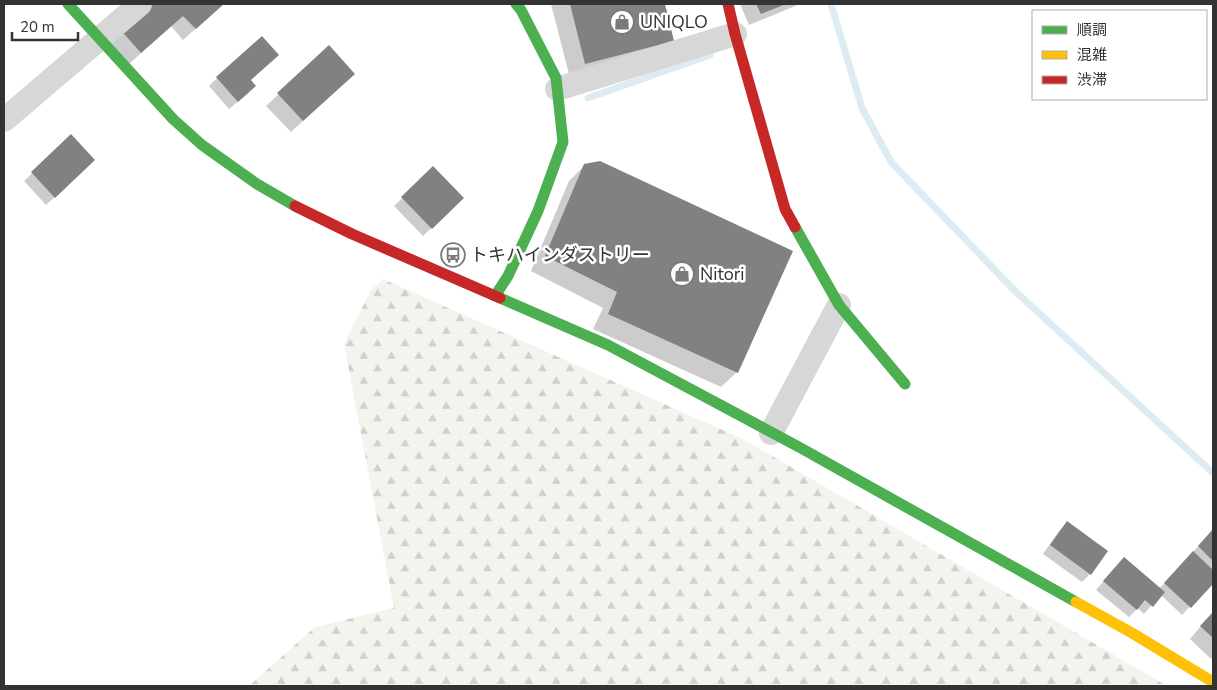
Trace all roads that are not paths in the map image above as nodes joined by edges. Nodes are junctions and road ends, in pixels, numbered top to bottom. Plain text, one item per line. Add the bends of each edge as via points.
1 (68, 4) edge
2 (140, 4) edge
3 (516, 4) edge
4 (728, 4) edge
5 (735, 34) junction
6 (99, 39) junction
7 (557, 89) junction
8 (4, 120) edge
9 (495, 296) junction
10 (839, 305) junction
11 (905, 384) dead end
12 (771, 433) junction
13 (1213, 682) edge

1 - 6 street
2 - 6 street
3 - 7 street via 556,78
4 - 5 street
5 - 7 street
5 - 10 street via 785,209
6 - 8 street
6 - 9 street via 173,119 202,145 250,179 352,234
7 - 9 street via 563,142 538,211 508,276
9 - 12 street via 608,345
10 - 11 street
10 - 12 street
12 - 13 street via 1132,633

